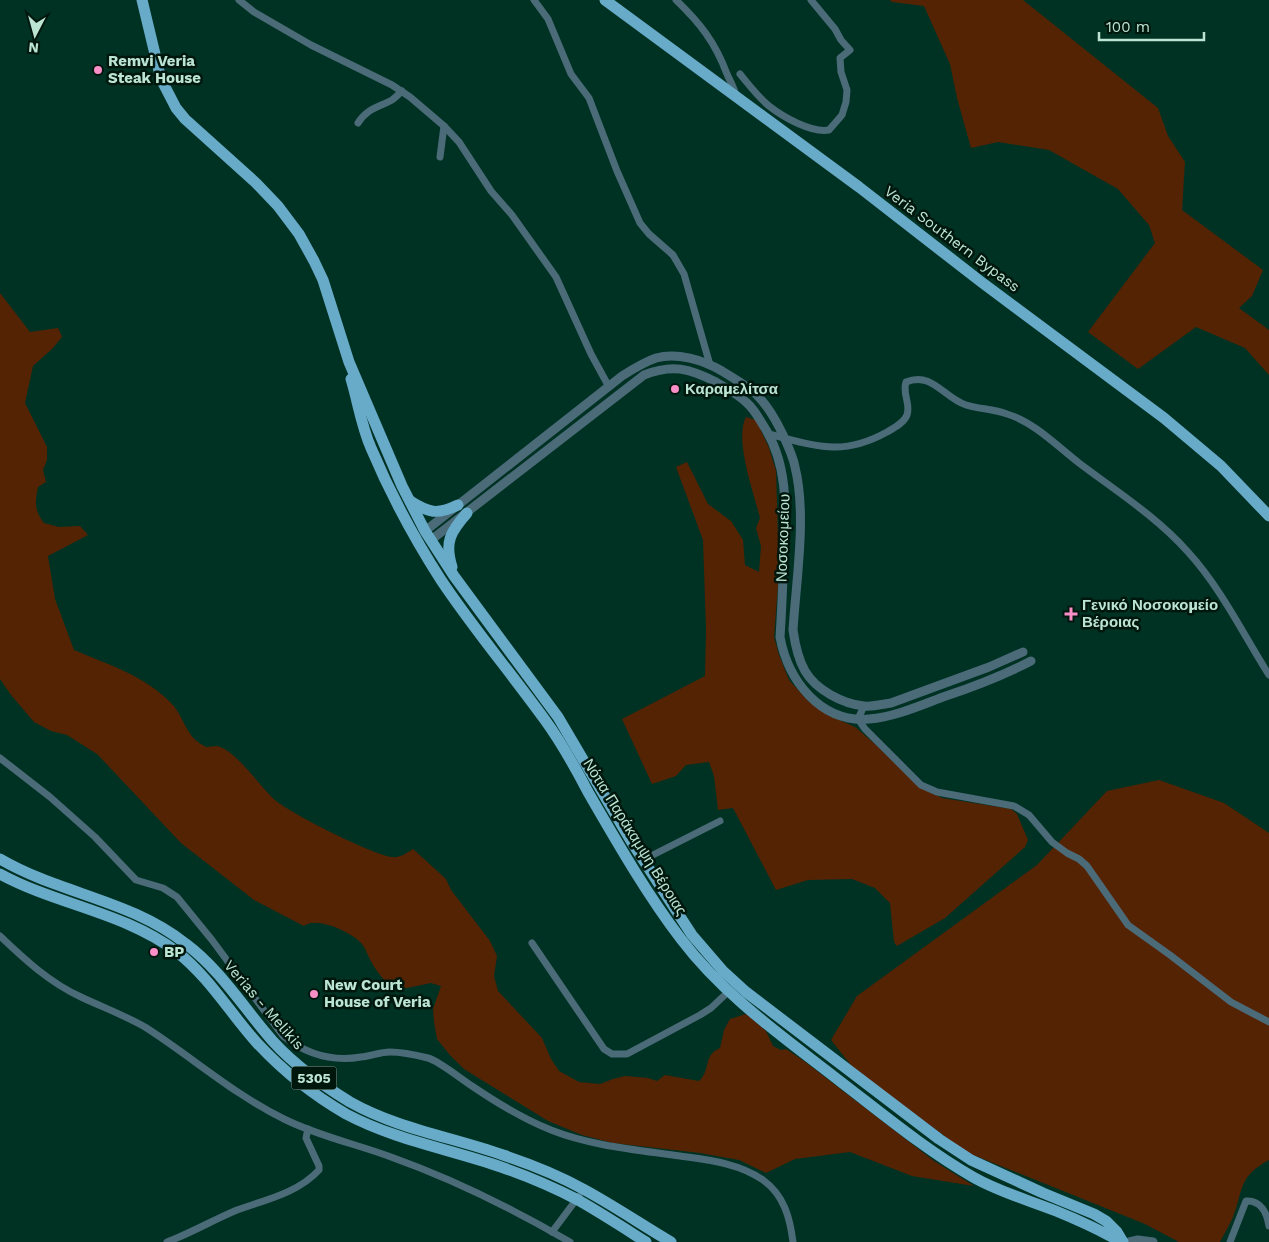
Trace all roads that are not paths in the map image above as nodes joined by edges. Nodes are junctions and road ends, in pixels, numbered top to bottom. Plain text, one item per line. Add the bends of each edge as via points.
1 (142, 0) edge
2 (239, 0) edge
3 (534, 0) edge
4 (605, 0) edge
5 (676, 0) edge
6 (811, 0) edge
7 (740, 74) dead end
8 (402, 91) junction
9 (736, 96) junction
10 (358, 123) dead end
11 (444, 126) junction
12 (440, 157) dead end
13 (349, 362) junction
14 (710, 365) junction
15 (609, 386) junction
16 (769, 434) junction
17 (784, 438) junction
18 (410, 501) junction
19 (458, 505) junction
20 (467, 513) junction
21 (1269, 516) edge
22 (428, 536) junction
23 (416, 540) junction
24 (454, 576) junction
25 (1023, 652) dead end
26 (1031, 661) dead end
27 (1269, 675) edge
28 (864, 706) junction
29 (858, 719) junction
30 (0, 758) edge
31 (720, 821) dead end
32 (0, 859) edge
33 (643, 860) junction
34 (0, 874) edge
35 (0, 936) edge
36 (532, 943) dead end
37 (728, 992) junction
38 (1269, 1022) edge
39 (308, 1129) junction
40 (583, 1189) junction
41 (577, 1200) junction
42 (1269, 1220) edge
43 (552, 1232) junction
44 (791, 1232) junction
45 (1136, 1241) edge
46 (167, 1242) edge
47 (570, 1242) edge
48 (646, 1242) edge
49 (671, 1242) edge
50 (787, 1242) edge
51 (793, 1242) edge
52 (1122, 1242) edge
53 (1153, 1242) edge
54 (1230, 1242) edge

1 - 13 main road, Νότια Παράκαμψη Βέροιας via 159,71 169,96 185,119 256,183 299,234 323,280
2 - 8 street via 311,45
3 - 14 street via 548,19 571,74 589,98 640,223 673,255 684,274
4 - 9 main road, Veria Southern Bypass
5 - 9 street via 716,46
6 - 7 street via 850,50 840,58 847,90 846,102 842,115 829,130 820,132 805,126 769,106
8 - 10 street via 374,108
8 - 11 street
9 - 21 main road, Veria Southern Bypass via 1164,418 1221,466
11 - 12 street
11 - 15 street via 459,142 491,191 556,277
13 - 18 main road, Νότια Παράκαμψη Βέροιας
13 - 23 main road, Νότια Παράκαμψη Βέροιας via 348,371 370,446
14 - 15 street, Νοσοκομείου via 672,356 656,358
14 - 17 street, Νοσοκομείου via 757,395 777,422
15 - 19 street, Νοσοκομείου
16 - 17 street
16 - 20 street, Νοσοκομείου via 747,403 731,391 685,369 657,370 644,375
16 - 29 street, Νοσοκομείου via 784,478 786,507 780,637 783,654 794,677 812,699 824,709
17 - 27 street via 828,448 850,447 875,439 897,427 906,417 909,406 904,390 906,382 913,379 923,378 965,405 1008,414 1057,445 1158,523 1187,550 1220,593
17 - 28 street, Νοσοκομείου via 796,468 800,512 794,642 805,671 815,684 840,700
18 - 19 main road via 436,512
18 - 22 main road, Νότια Παράκαμψη Βέροιας
19 - 22 street, Νοσοκομείου
20 - 22 street, Νοσοκομείου
20 - 24 main road via 455,526 448,542
22 - 23 main road
22 - 24 main road, Νότια Παράκαμψη Βέροιας
23 - 37 main road, Νότια Παράκαμψη Βέροιας via 443,582 547,722 628,861 680,938
24 - 33 main road, Νότια Παράκαμψη Βέροιας via 558,717
25 - 28 street, Νοσοκομείου via 892,702
26 - 29 street, Νοσοκομείου via 976,686 888,716
28 - 29 street
29 - 38 street via 922,784 937,792 1014,806 1029,815 1052,842 1087,866 1128,924 1231,1002
30 - 44 street via 95,837 136,880 163,888 177,898 283,1036 292,1043 316,1055 333,1058 390,1052 430,1058 492,1100 553,1131 575,1138 743,1169 764,1180 779,1196 786,1206
31 - 33 street
32 - 40 main road, Verias - Melikis / 5305 via 35,877 130,911 169,931 205,960 290,1058 352,1103 402,1124 549,1172
33 - 52 main road, Νότια Παράκαμψη Βέροιας via 692,935 746,992 955,1150 979,1164 1094,1214 1117,1232
34 - 41 main road, Verias - Melikis / 5305 via 29,888 116,918 162,941 196,970 281,1067 347,1114 396,1136 501,1167
35 - 39 street via 55,982 145,1026 247,1100
36 - 37 street via 604,1049 612,1054 621,1055 634,1050 700,1015
37 - 52 main road, Νότια Παράκαμψη Βέροιας via 922,1144 966,1172 996,1189 1058,1212
39 - 43 street via 393,1157 446,1179
39 - 46 street via 306,1138 319,1166 315,1175 277,1196
40 - 41 street
40 - 49 main road, Verias - Melikis / 5305
41 - 43 street
41 - 48 main road, Verias - Melikis / 5305
42 - 54 street via 1260,1205 1246,1201
43 - 47 street
44 - 50 street
44 - 51 street
45 - 53 street

